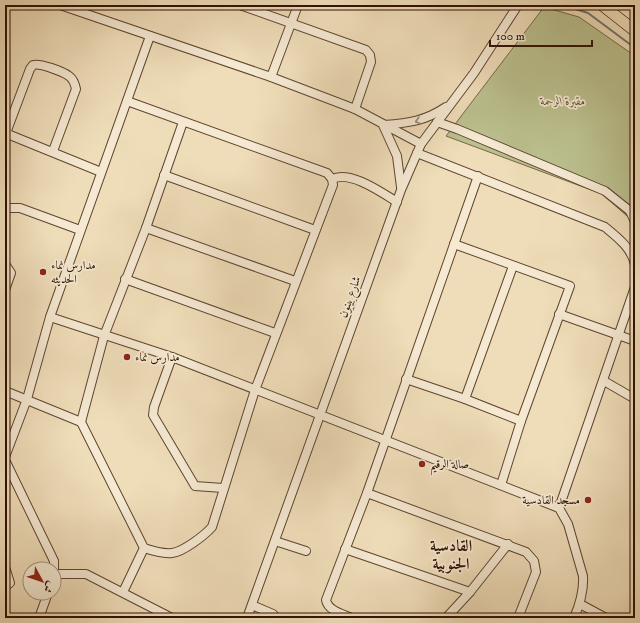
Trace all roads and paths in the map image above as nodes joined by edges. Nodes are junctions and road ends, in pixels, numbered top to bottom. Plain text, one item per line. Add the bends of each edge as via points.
1 (60, 5) edge
2 (240, 5) edge
3 (298, 5) edge
4 (518, 5) edge
5 (602, 5) edge
6 (291, 24) junction
7 (635, 31) edge
8 (150, 36) junction
9 (271, 77) junction
10 (127, 101) junction
11 (449, 105) junction
12 (354, 109) junction
13 (183, 122) junction
14 (437, 122) junction
15 (383, 125) junction
16 (6, 133) edge
17 (421, 144) junction
18 (53, 152) junction
19 (417, 153) junction
20 (101, 172) junction
21 (164, 175) junction
22 (478, 176) junction
23 (332, 179) junction
24 (401, 190) junction
25 (396, 202) junction
26 (5, 208) edge
27 (632, 211) edge
28 (635, 222) edge
29 (146, 228) junction
30 (80, 230) junction
31 (314, 230) junction
32 (454, 244) junction
33 (5, 264) edge
34 (635, 265) edge
35 (513, 266) junction
36 (125, 279) junction
37 (295, 281) junction
38 (635, 287) edge
39 (5, 290) edge
40 (559, 314) junction
41 (50, 317) junction
42 (275, 333) junction
43 (619, 335) junction
44 (104, 336) junction
45 (635, 341) edge
46 (172, 357) junction
47 (406, 379) junction
48 (604, 381) junction
49 (255, 390) junction
50 (5, 391) edge
51 (27, 399) junction
52 (465, 399) junction
53 (635, 399) edge
54 (321, 416) junction
55 (521, 421) junction
56 (81, 422) junction
57 (386, 441) junction
58 (5, 458) edge
59 (501, 485) junction
60 (223, 488) junction
61 (367, 494) junction
62 (560, 508) junction
63 (275, 541) junction
64 (508, 544) junction
65 (144, 548) junction
66 (345, 549) junction
67 (306, 551) dead end
68 (54, 561) edge
69 (5, 566) edge
70 (62, 576) edge
71 (5, 586) edge
72 (123, 592) junction
73 (470, 592) junction
74 (45, 601) edge
75 (580, 604) junction
76 (252, 605) junction
77 (39, 618) edge
78 (172, 618) edge
79 (247, 618) edge
80 (276, 618) edge
81 (352, 618) edge
82 (446, 618) edge
83 (518, 618) edge
84 (574, 618) edge
85 (606, 618) edge

1 - 8 street
2 - 6 street
3 - 6 street
4 - 11 street, شارع بينون via 474,73
5 - 7 main road
6 - 9 street
6 - 12 street via 366,50 370,55 371,62
8 - 9 street
8 - 10 street
9 - 12 street
10 - 13 street
10 - 20 street
11 - 14 street, شارع بينون
11 -> 15 street via 431,117
12 - 15 street
13 - 21 street
13 - 23 street via 327,173
14 - 17 street, شارع بينون
14 - 27 street via 605,192
15 - 17 street
15 - 24 street via 397,156
16 - 18 street
16 - 18 street via 30,69 33,65 39,64 68,76 76,89
17 - 19 street, شارع بينون
18 - 20 street
19 - 22 street
19 - 24 street, شارع بينون
20 - 30 street
21 - 29 street
21 - 31 street
22 - 32 street
22 - 34 street via 604,227 620,238
23 - 25 street via 344,176 350,178
23 - 31 street via 333,184
24 - 25 street, شارع بينون
25 - 54 street, شارع بينون
26 - 30 street via 20,208
27 - 28 street
29 - 36 street
29 - 37 street
30 - 41 street
31 - 37 street
32 - 35 street
32 - 47 street
33 - 39 street via 11,273
35 - 40 street via 570,286
35 - 52 street
36 - 42 street
36 - 44 street
37 - 42 street
38 - 43 street
40 - 43 street
40 - 55 street
41 - 44 street
41 - 51 street
42 - 49 street
43 - 45 street
43 - 48 street
44 - 46 street
44 - 56 street
46 - 49 street
46 - 60 street via 153,415 195,486
47 - 52 street
47 - 57 street
48 - 53 street
48 - 62 street
49 - 54 street
49 - 60 street
50 - 51 street
51 - 56 street
51 - 58 street
52 - 55 street
54 - 57 street
54 - 63 street, شارع بينون
55 - 59 street
56 - 65 street
57 - 59 street
57 - 61 street
58 - 68 street
59 - 62 street
60 - 65 street via 212,527 206,534 174,553
61 - 64 street
61 - 66 street
62 - 75 street via 568,524 583,576
63 - 67 street
63 - 76 street, شارع بينون
64 - 73 street
64 - 83 street via 526,552 534,561 536,572
65 - 72 street
66 - 73 street
66 - 81 street via 326,600 332,610
69 - 71 street via 10,583
70 - 72 street via 86,574
72 - 78 street
73 - 82 street
74 - 77 street
75 - 84 street
75 - 85 street
76 - 79 street, شارع بينون
76 - 80 street via 273,614

